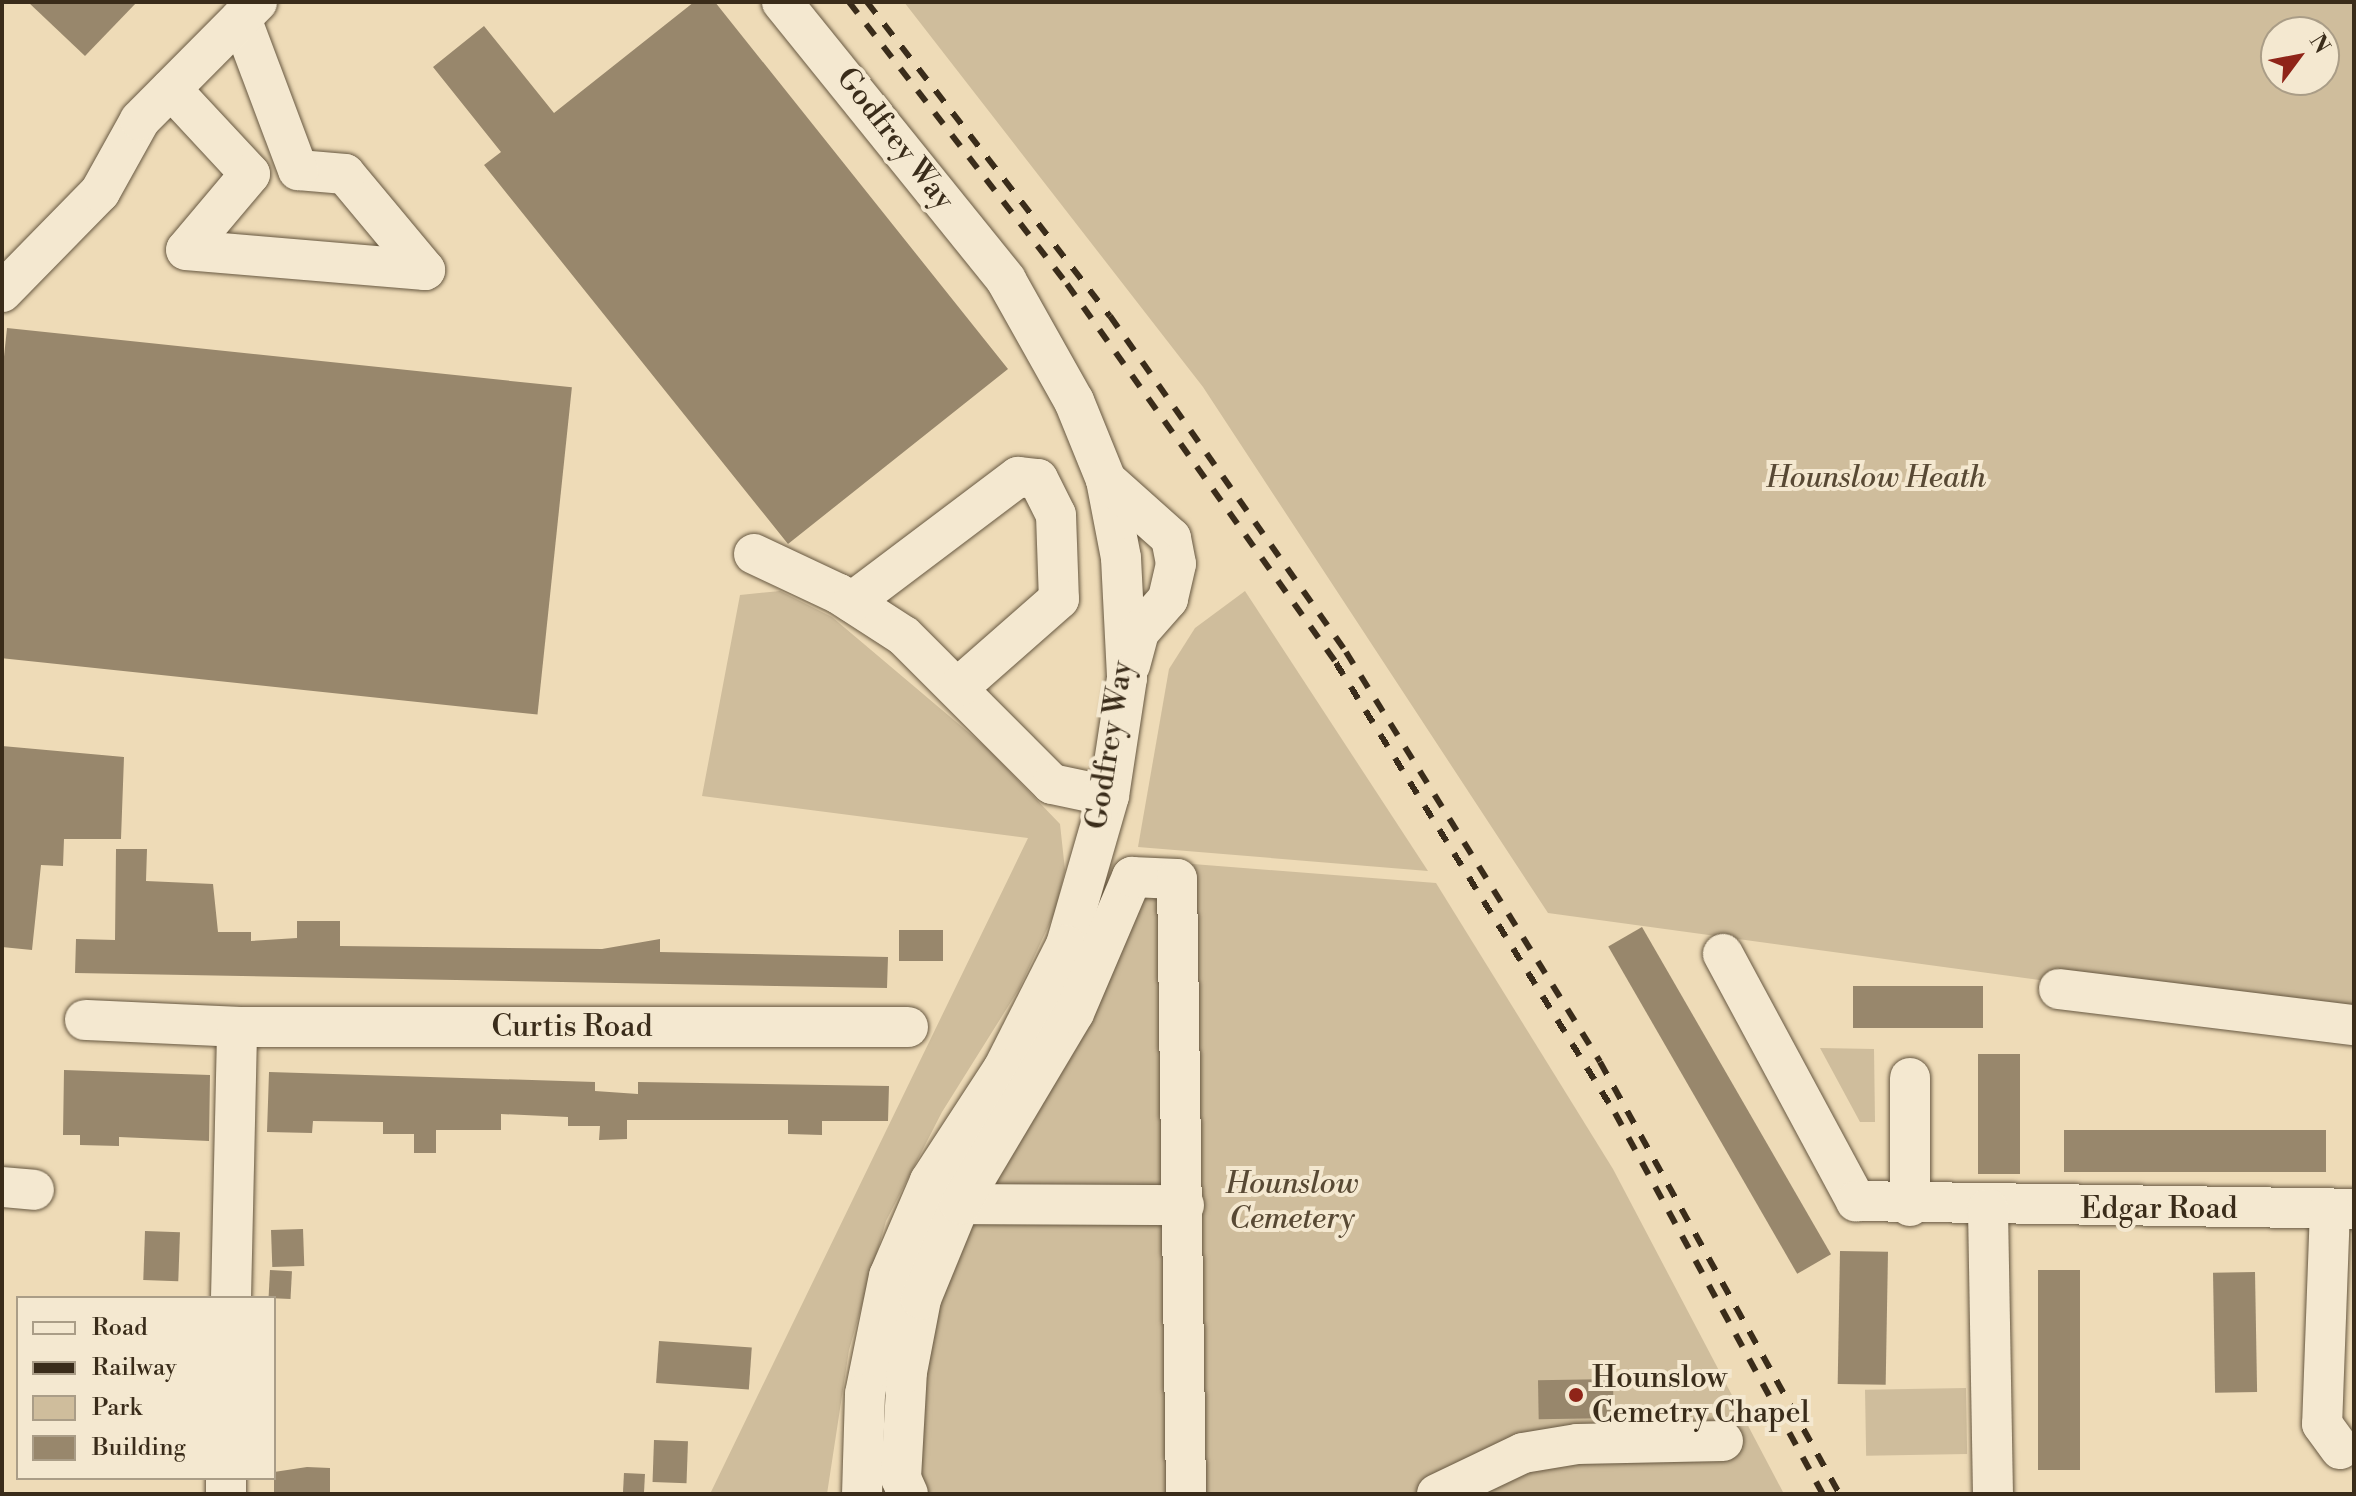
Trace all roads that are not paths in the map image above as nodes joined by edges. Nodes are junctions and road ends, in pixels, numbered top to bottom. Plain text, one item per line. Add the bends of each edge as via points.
1 (782, 2) edge
2 (249, 10) edge
3 (171, 89) junction
4 (140, 120) junction
5 (86, 203) junction
6 (2, 248) edge
7 (2, 271) edge
8 (2, 292) edge
9 (1106, 480) junction
10 (754, 554) dead end
11 (852, 602) junction
12 (1127, 678) junction
13 (960, 686) junction
14 (1109, 796) junction
15 (1723, 954) dead end
16 (2059, 989) dead end
17 (85, 1020) dead end
18 (2354, 1025) edge
19 (237, 1027) junction
20 (908, 1027) dead end
21 (1912, 1076) dead end
22 (960, 1204) junction
23 (1184, 1205) junction
24 (1910, 1206) junction
25 (1988, 1209) junction
26 (2342, 1209) edge
27 (231, 1296) edge
28 (1723, 1441) dead end
29 (2340, 1449) dead end
30 (862, 1494) edge
31 (908, 1494) edge
32 (1186, 1494) edge
33 (1437, 1494) edge
34 (1993, 1494) edge

1 - 9 street, Godfrey Way via 1006,280 1074,401
2 - 3 street
2 - 3 street via 298,170 345,174 425,270 186,250 250,174
3 - 4 street
4 - 5 street
4 - 6 street
5 - 7 street via 64,209
5 - 8 street
9 - 12 street, Godfrey Way via 1121,558
9 - 12 street via 1171,538 1176,564 1168,599 1139,632
10 - 11 street
11 - 13 street
11 - 13 street via 1018,477 1038,479 1056,515 1059,599
12 - 14 street, Godfrey Way
13 - 14 street via 1052,784
14 - 30 street, Godfrey Way via 1066,945 1003,1069 930,1181 889,1276 865,1394
15 - 24 street, Edgar Road via 1856,1201
16 - 18 street
17 - 19 street, Curtis Road
19 - 20 street, Curtis Road
19 - 27 street
21 - 24 street
22 - 23 street
22 - 23 street via 1074,1013 1132,877 1177,879
22 - 31 street via 921,1299 910,1358 901,1478
23 - 32 street
24 - 25 street, Edgar Road
25 - 26 street, Edgar Road
25 - 34 street
26 - 29 street, Edgar Road via 2322,1424
28 - 33 street via 1577,1444 1523,1453

